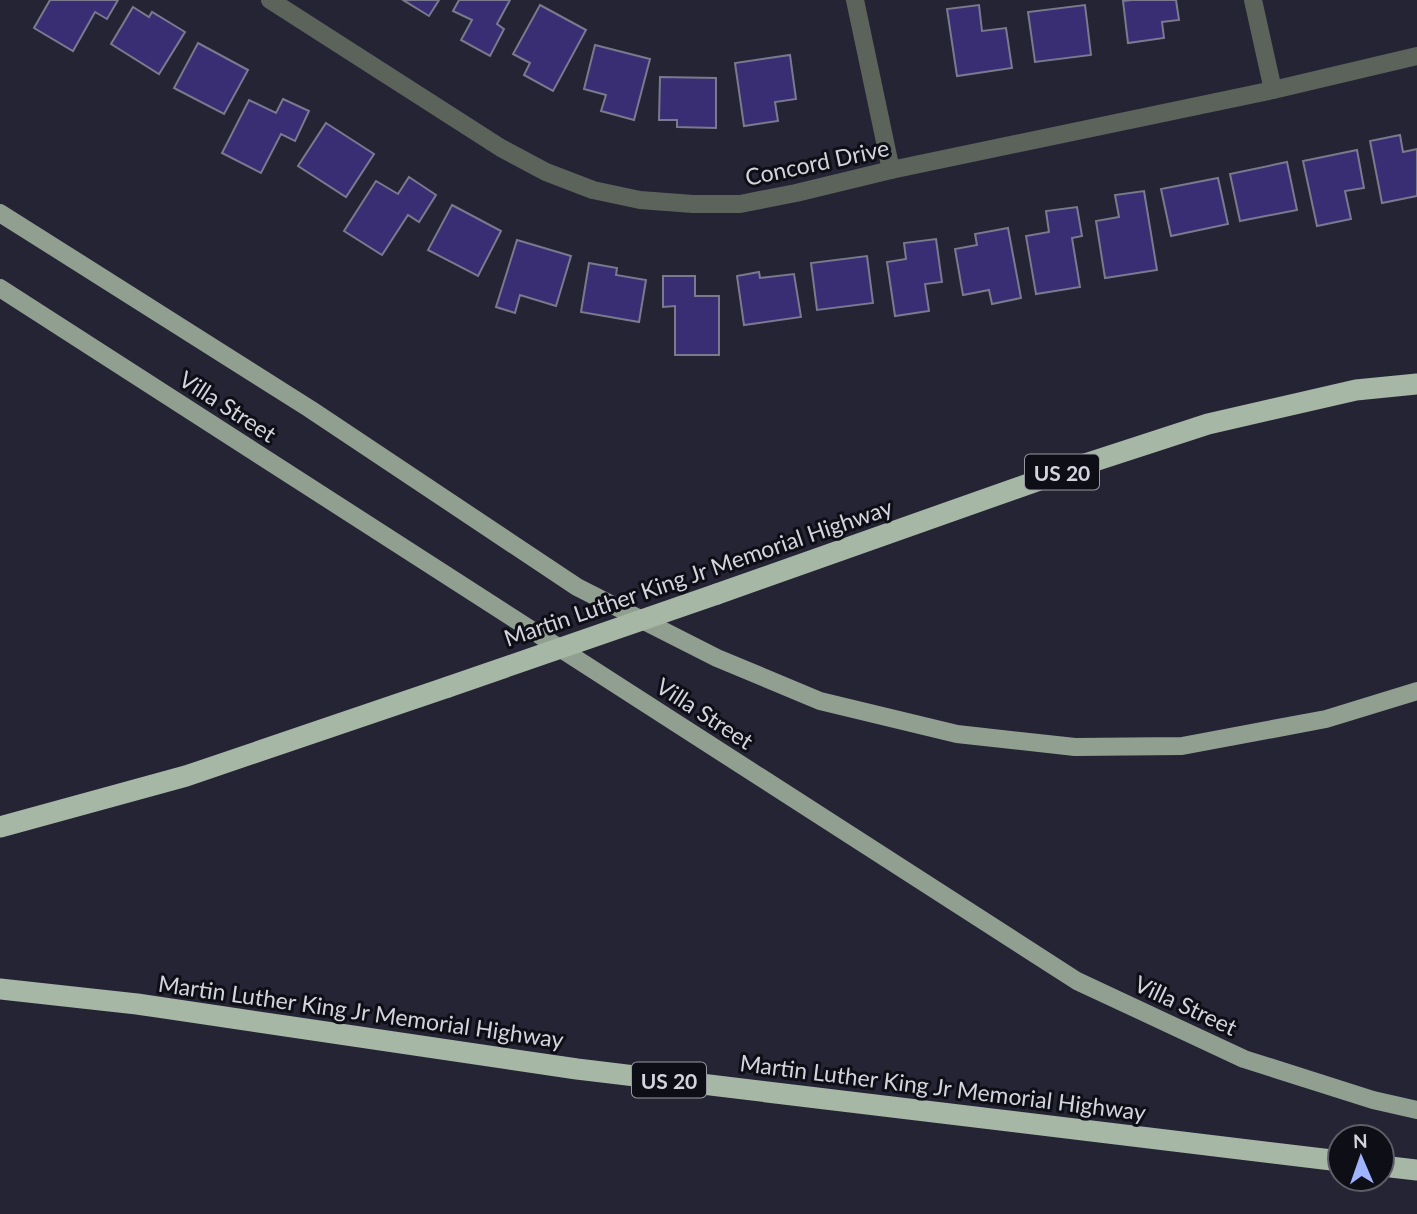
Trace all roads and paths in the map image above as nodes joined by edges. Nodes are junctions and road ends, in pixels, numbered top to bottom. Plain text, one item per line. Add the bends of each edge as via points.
1 (270, 0) edge
2 (855, 0) edge
3 (1253, 0) edge
4 (1417, 56) edge
5 (1273, 90) junction
6 (891, 170) junction
7 (0, 214) edge
8 (0, 288) edge
9 (1417, 384) edge
10 (1417, 691) edge
11 (0, 827) edge
12 (0, 989) edge
13 (1417, 1110) edge
14 (1326, 1159) edge
15 (1396, 1168) edge
16 (1417, 1170) edge

1 - 6 street, Concord Drive via 501,148 593,190 640,200 740,204
2 - 6 street
3 - 5 street
4 - 5 street, Concord Drive
5 - 6 street, Concord Drive
7 - 10 main road, Villa Street via 310,409 577,587 717,658 820,701 957,734 1075,747 1182,746 1326,719
8 - 13 main road, Villa Street via 1077,981 1244,1059
9 - 11 highway, Martin Luther King Jr Memorial Highway / US 20, bridge via 1356,390 1208,424 186,776
12 - 14 highway, Martin Luther King Jr Memorial Highway / US 20 via 137,1004 577,1069
15 - 16 highway

